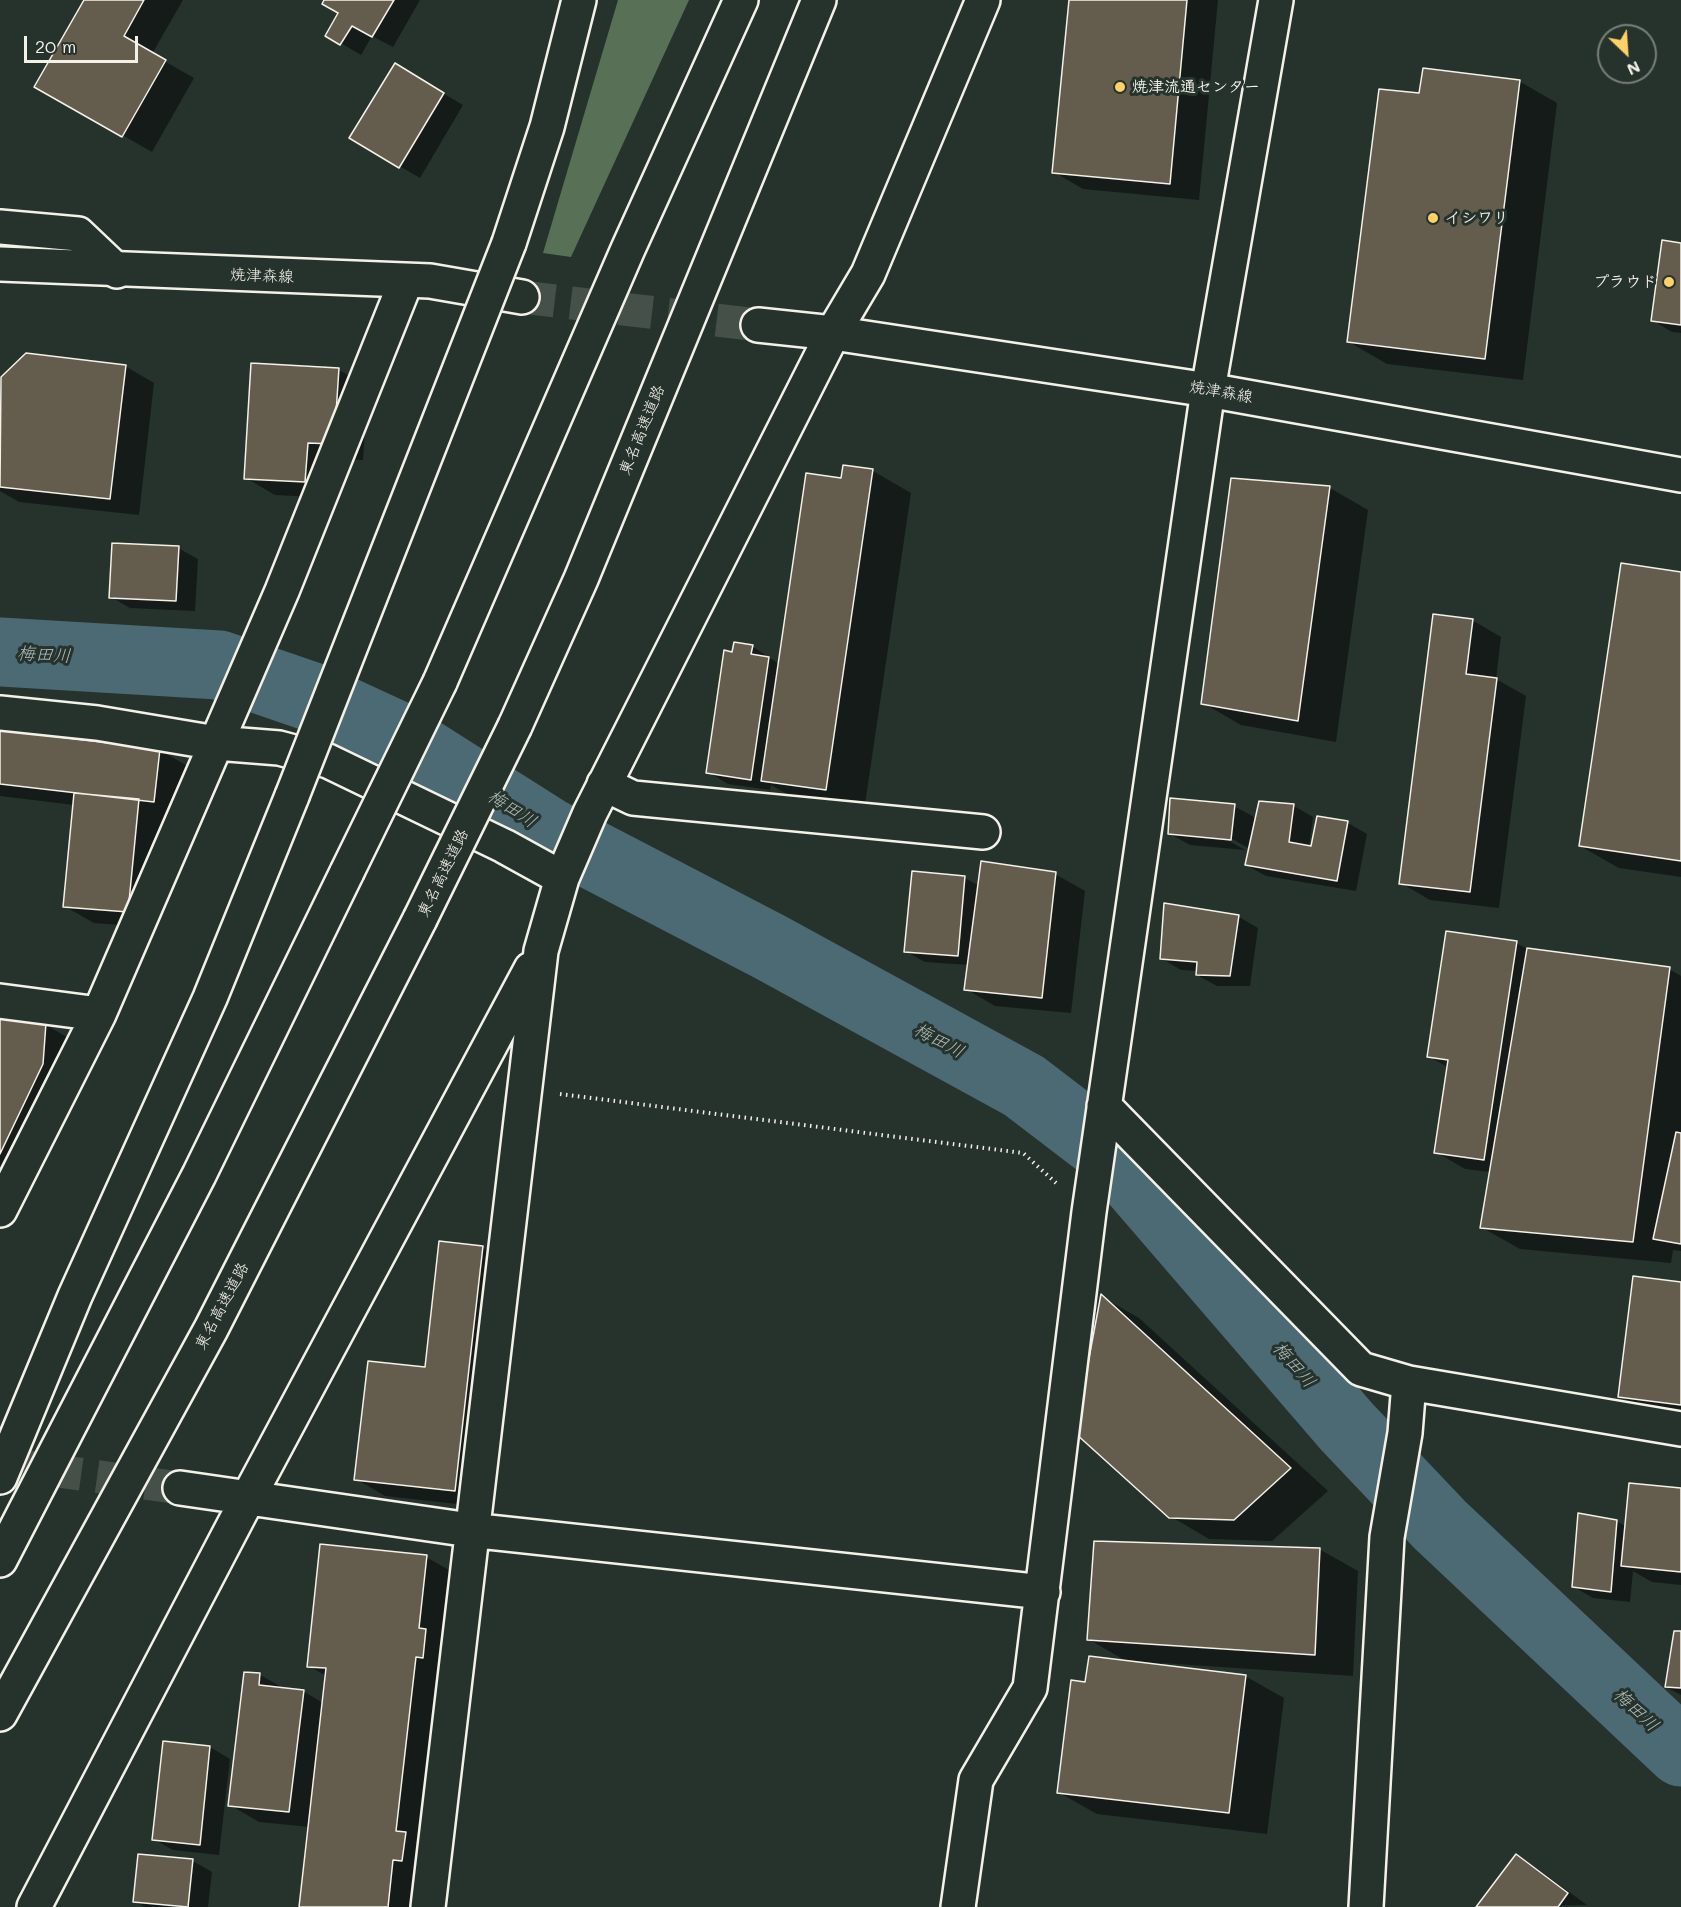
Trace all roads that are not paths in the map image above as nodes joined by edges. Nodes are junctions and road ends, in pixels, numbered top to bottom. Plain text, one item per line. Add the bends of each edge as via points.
1 (579, 0) edge
2 (741, 0) edge
3 (819, 0) edge
4 (983, 0) edge
5 (1276, 0) edge
6 (0, 227) edge
7 (0, 264) edge
8 (117, 271) junction
9 (406, 281) junction
10 (522, 297) tunnel mouth
11 (758, 325) tunnel mouth
12 (833, 333) junction
13 (1208, 390) junction
14 (1681, 475) edge
15 (0, 713) edge
16 (220, 734) junction
17 (604, 784) junction
18 (983, 832) dead end
19 (562, 878) junction
20 (541, 951) junction
21 (0, 1001) edge
22 (99, 1014) junction
23 (1104, 1106) junction
24 (0, 1210) edge
25 (1409, 1383) junction
26 (1681, 1429) edge
27 (0, 1477) edge
28 (180, 1488) tunnel mouth
29 (248, 1498) junction
30 (470, 1530) junction
31 (0, 1560) edge
32 (1043, 1592) junction
33 (0, 1714) edge
34 (34, 1907) edge
35 (428, 1907) edge
36 (958, 1907) edge
37 (1366, 1907) edge

1 - 27 main road, bridge via 547,127 509,243 210,998 75,1296
2 - 31 main road, bridge via 623,259 440,682 199,1175
3 - 33 main road, 東名高速道路, bridge via 581,579 515,726 205,1340
4 - 12 main road via 868,274
5 - 13 main road
6 - 8 main road via 78,234
7 - 8 main road, 焼津森線
8 - 9 main road, 焼津森線
9 - 10 main road, 焼津森線 via 430,281
9 - 16 main road via 282,591
11 - 12 main road, 焼津森線
12 - 13 main road, 焼津森線
12 - 17 main road
13 - 14 main road, 焼津森線
13 - 23 main road
15 - 16 main road
16 - 19 main road via 328,761
16 - 22 main road
17 - 18 main road via 633,798
17 - 19 main road
19 - 20 main road
20 - 29 main road
20 - 30 main road
21 - 22 main road
22 - 24 main road
23 - 25 main road via 1361,1369
23 - 32 main road
25 - 26 main road
25 - 37 main road via 1405,1433 1387,1537
28 - 29 main road
29 - 30 main road
29 - 34 main road
30 - 32 main road
30 - 35 main road
32 - 36 main road via 1030,1688 976,1780

